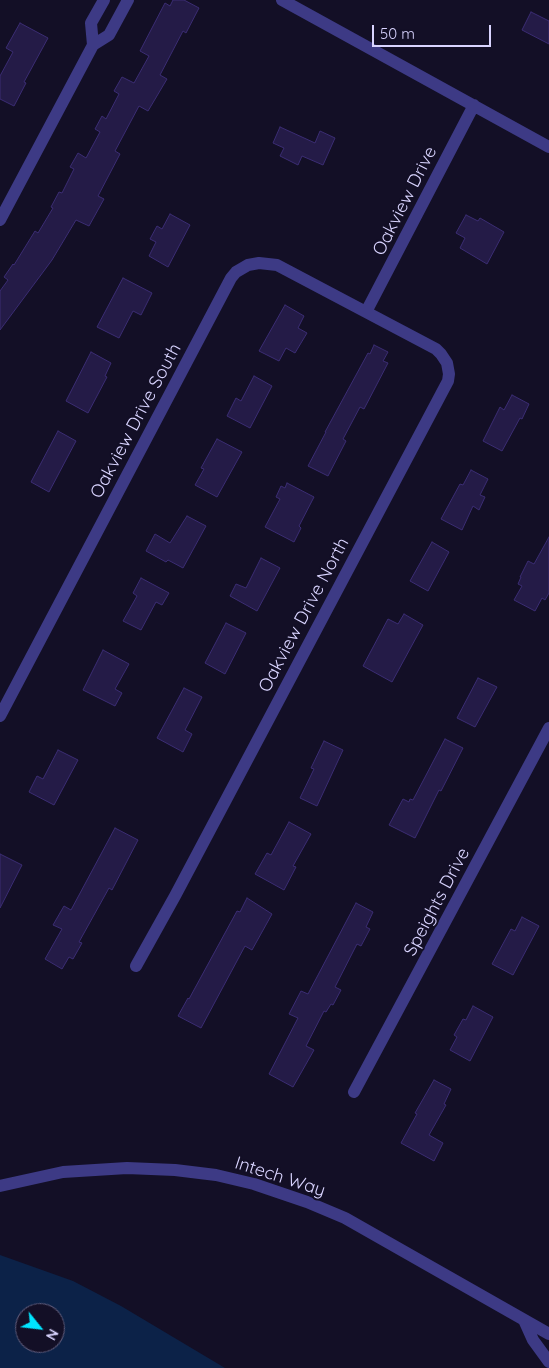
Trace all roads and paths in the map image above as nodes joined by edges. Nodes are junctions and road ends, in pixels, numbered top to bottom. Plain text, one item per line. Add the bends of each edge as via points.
1 (104, 0) edge
2 (128, 0) edge
3 (282, 0) edge
4 (93, 45) junction
5 (474, 106) junction
6 (549, 147) edge
7 (0, 220) edge
8 (366, 312) junction
9 (0, 716) edge
10 (549, 728) edge
11 (136, 966) dead end
12 (354, 1092) dead end
13 (0, 1186) edge
14 (524, 1320) junction
15 (549, 1334) edge
16 (549, 1362) edge

1 - 4 street via 91,23
2 - 4 street via 109,35
3 - 5 street
4 - 7 street
5 - 6 street
5 - 8 street, Oakview Drive
8 - 9 street, Oakview Drive South via 273,264 248,265 236,272
8 - 11 street, Oakview Drive North via 436,349 446,360 448,381
10 - 12 street, Speights Drive
13 - 14 street, Intech Way via 63,1172 127,1168 216,1175 254,1184 345,1218
14 - 15 street, Intech Way
14 - 16 street

